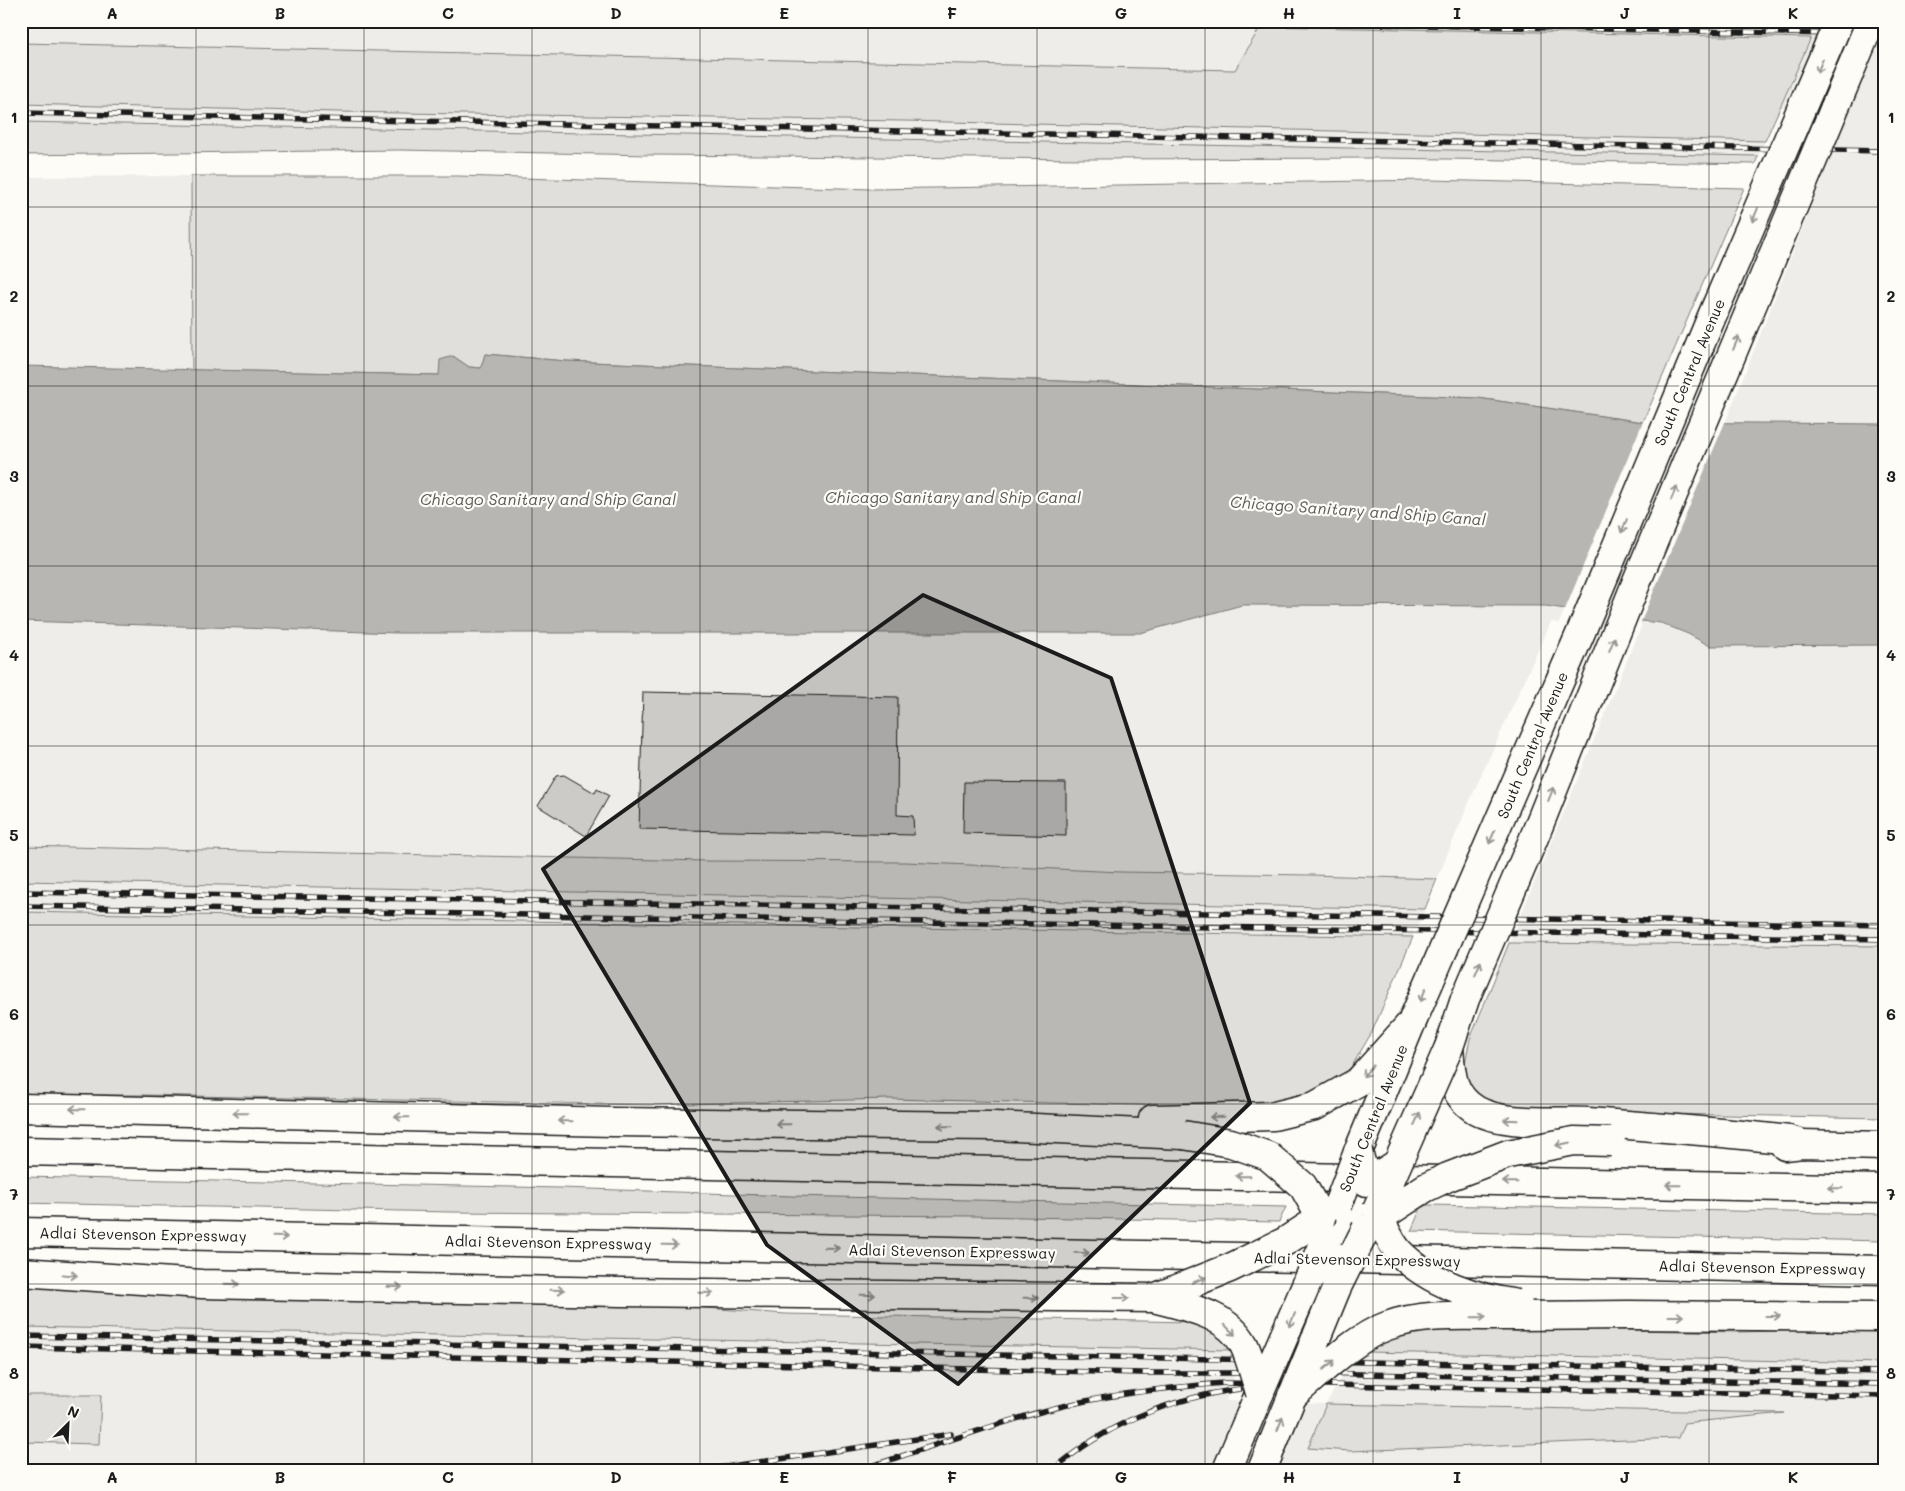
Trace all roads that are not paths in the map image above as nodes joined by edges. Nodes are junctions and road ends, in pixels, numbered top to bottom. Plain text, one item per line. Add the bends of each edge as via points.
1 (1839, 21) edge
2 (1871, 21) edge
3 (1412, 1022) junction
4 (1449, 1047) junction
5 (21, 1108) edge
6 (1183, 1126) junction
7 (1612, 1133) junction
8 (1884, 1146) edge
9 (21, 1151) edge
10 (1358, 1152) junction
11 (1397, 1164) junction
12 (1367, 1182) junction
13 (1884, 1189) edge
14 (1374, 1219) junction
15 (1330, 1229) junction
16 (21, 1232) edge
17 (1884, 1270) edge
18 (21, 1272) edge
19 (1337, 1287) junction
20 (1154, 1298) junction
21 (1517, 1310) junction
22 (1884, 1317) edge
23 (1260, 1392) junction
24 (1292, 1396) junction
25 (1227, 1470) edge
26 (1262, 1470) edge

1 -> 3 main road, South Central Avenue, bridge
4 -> 2 main road, bridge via 1469,990 1639,576
3 -> 6 main road via 1358,1082 1315,1106 1274,1116
3 - 10 main road, South Central Avenue
7 -> 4 main road via 1498,1119 1476,1109 1460,1096 1451,1079
11 -> 4 main road, bridge
6 -> 5 main road via 613,1122
6 - 15 main road, bridge via 1268,1156 1303,1186
7 - 8 main road via 1705,1145
7 -> 14 main road, bridge via 1508,1154 1425,1188
13 -> 9 main road
10 - 12 main road, bridge
10 - 15 main road, South Central Avenue, bridge
11 - 12 main road, bridge
11 - 14 main road, bridge
12 - 14 main road
12 - 15 main road
14 - 15 main road, bridge
14 - 19 main road, bridge
14 - 21 main road, bridge via 1398,1251 1419,1269 1458,1289
15 - 19 main road, bridge
20 -> 15 main road, bridge via 1230,1268 1286,1241
15 -> 23 main road, bridge
16 -> 17 main road, Adlai Stevenson Expressway
18 -> 20 main road via 212,1284
19 - 24 main road, bridge
20 -> 23 main road, bridge via 1214,1317 1229,1327 1244,1345
21 -> 22 main road via 1628,1315
24 -> 21 main road, bridge via 1352,1346 1386,1326 1420,1318
23 - 25 main road
26 -> 24 main road, bridge

